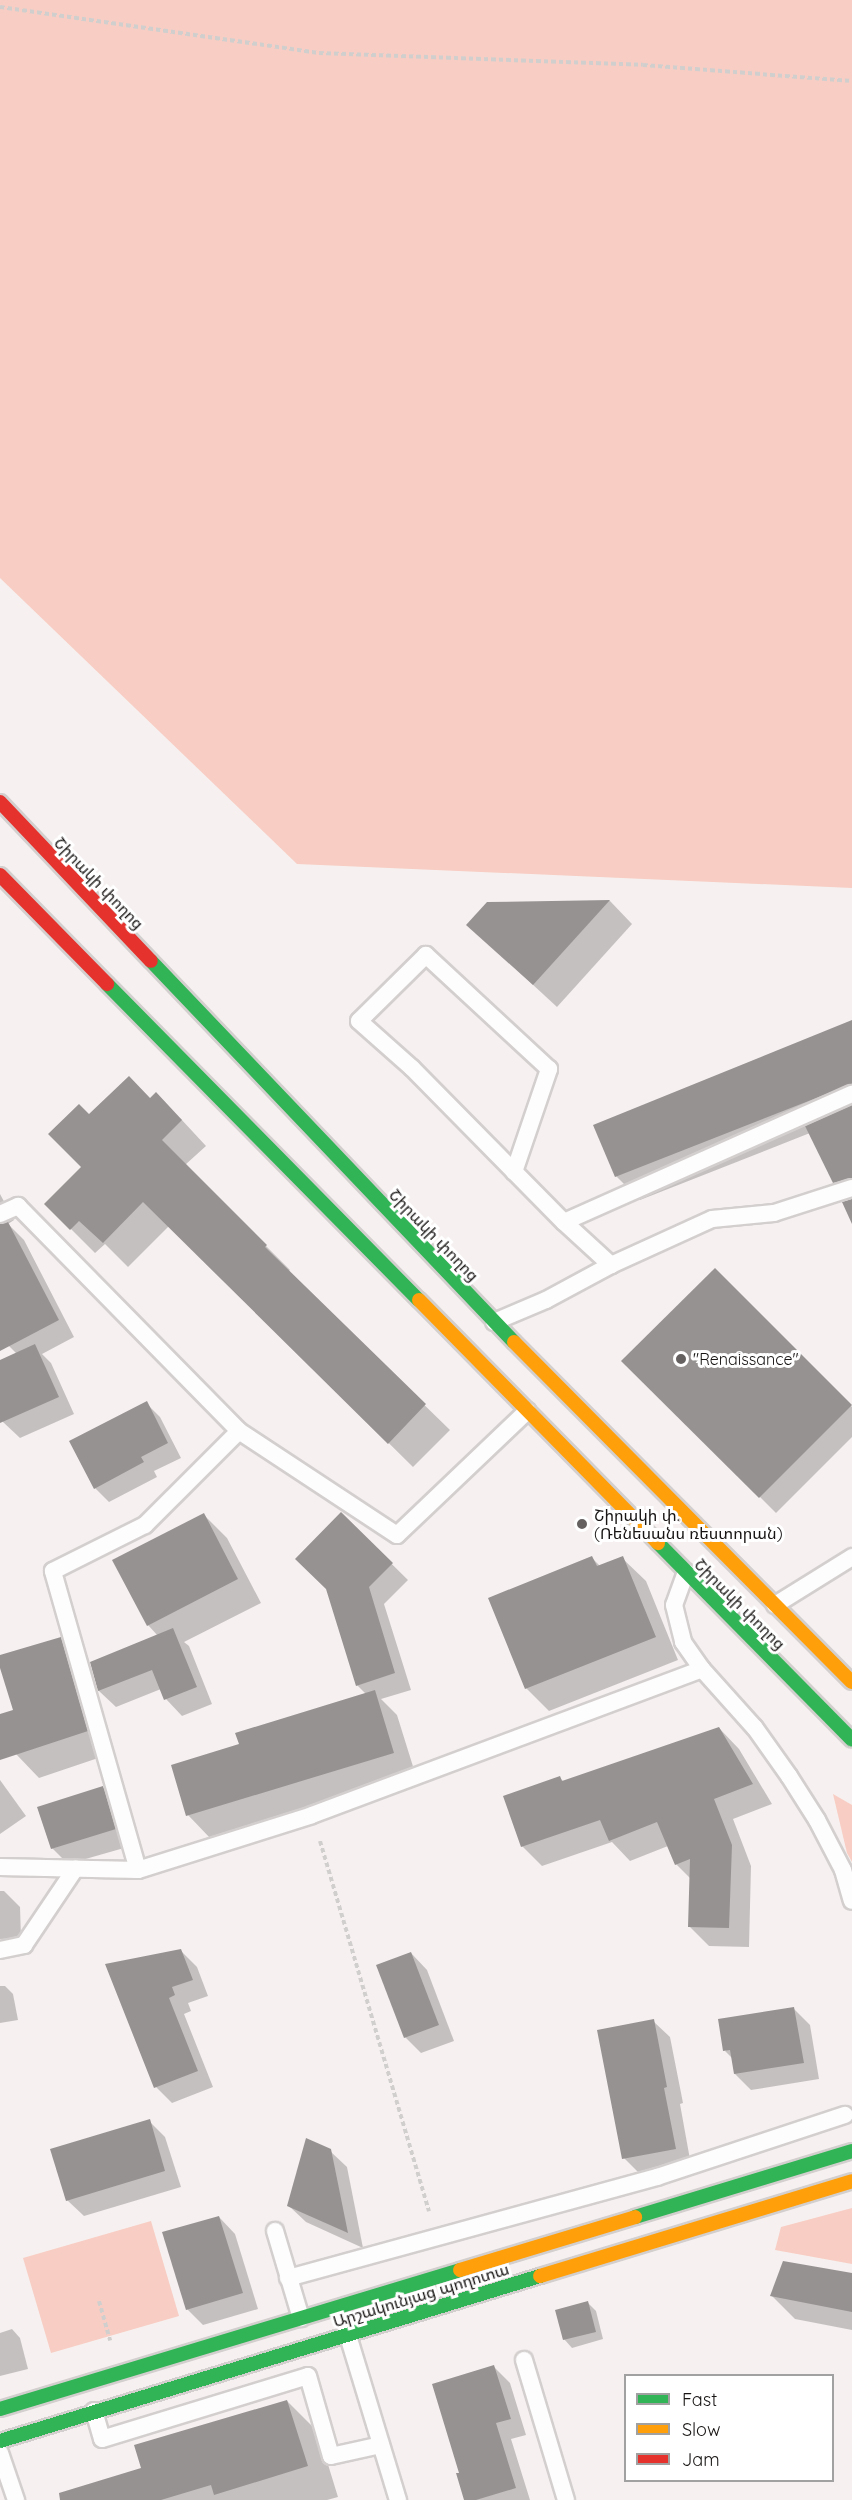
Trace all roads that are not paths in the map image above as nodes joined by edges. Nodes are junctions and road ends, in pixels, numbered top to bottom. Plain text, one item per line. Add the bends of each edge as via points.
1 (0, 802) edge
2 (0, 875) edge
3 (852, 1094) edge
4 (514, 1172) junction
5 (852, 1188) edge
6 (0, 1214) edge
7 (564, 1222) junction
8 (611, 1264) junction
9 (494, 1322) junction
10 (527, 1411) junction
11 (239, 1431) junction
12 (852, 1557) edge
13 (686, 1572) junction
14 (775, 1605) junction
15 (702, 1669) junction
16 (852, 1682) edge
17 (852, 1740) edge
18 (0, 1867) edge
19 (75, 1869) junction
20 (138, 1870) junction
21 (852, 1901) edge
22 (0, 1950) edge
23 (845, 2115) dead end
24 (852, 2151) edge
25 (852, 2181) edge
26 (275, 2231) dead end
27 (288, 2278) junction
28 (338, 2307) junction
29 (301, 2319) junction
30 (347, 2335) junction
31 (524, 2360) dead end
32 (0, 2409) edge
33 (94, 2411) junction
34 (0, 2441) edge
35 (381, 2445) junction
36 (0, 2452) edge
37 (16, 2500) edge
38 (399, 2500) edge
39 (566, 2500) edge

1 - 9 main road, Շիրակի փողոց
2 - 10 main road, Շիրակի փողոց
3 - 7 lane
4 - 4 lane via 412,1068 359,1021 426,955 549,1069
4 - 7 lane
5 - 8 lane via 774,1213 712,1219
6 - 11 lane via 18,1206
7 - 8 lane
8 - 9 lane via 546,1300
9 - 14 main road, Շիրակի փողոց
10 - 11 lane via 397,1535
10 - 13 main road, Շիրակի փողոց
11 - 20 lane via 145,1525 52,1571
12 - 14 lane
13 - 15 lane via 674,1605 683,1642
13 - 17 main road, Շիրակի փողոց
14 - 16 main road, Շիրակի փողոց
15 - 20 lane via 312,1815
15 - 21 lane via 754,1728 789,1776 843,1870
18 - 19 lane
19 - 20 lane
19 - 22 lane via 24,1945
23 - 27 lane via 657,2177
24 - 28 main road, Արշակունյաց պողոտա
25 - 30 main road, Արշակունյաց պողոտա
26 - 27 lane
27 - 29 lane
28 - 29 main road, Արշակունյաց պողոտա
28 - 30 lane
29 - 32 main road, Արշակունյաց պողոտա
30 - 33 main road, Արշակունյաց պողոտա
30 - 35 lane
31 - 39 lane
33 - 34 main road, Արշակունյաց պողոտա
33 - 35 lane via 102,2439 308,2376 331,2456
35 - 38 lane
36 - 37 lane

